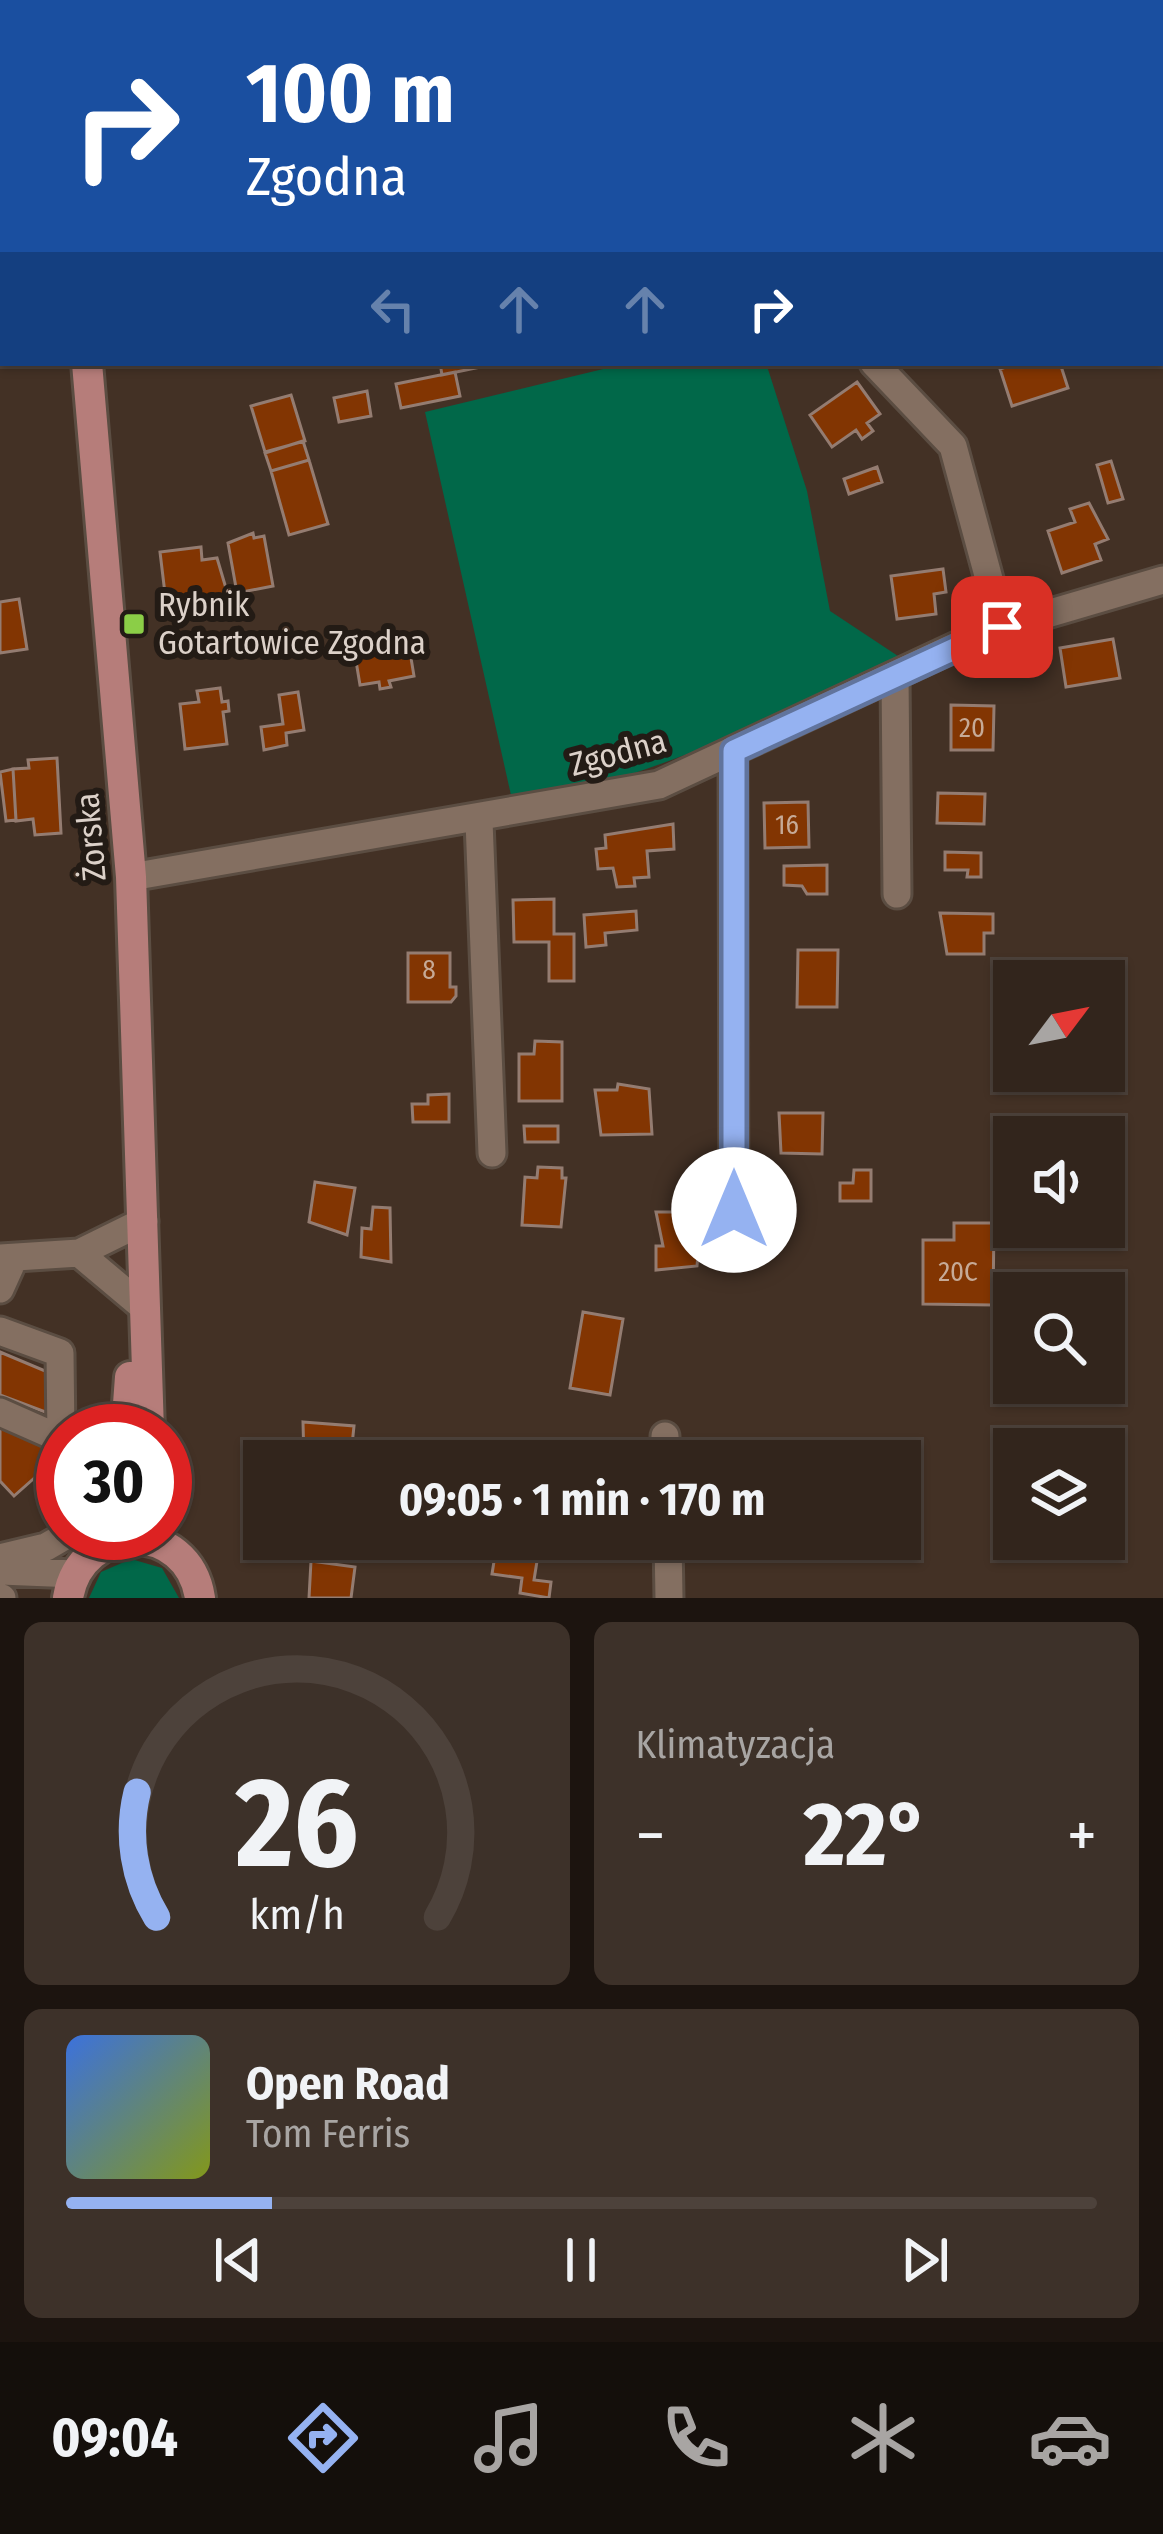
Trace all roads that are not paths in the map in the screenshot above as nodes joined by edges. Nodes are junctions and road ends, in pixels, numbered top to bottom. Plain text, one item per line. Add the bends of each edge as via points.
1 (87, 366) edge
2 (877, 366) edge
3 (1163, 580) edge
4 (1002, 627) junction
5 (895, 675) junction
6 (734, 751) junction
7 (479, 821) junction
8 (131, 877) junction
9 (897, 894) dead end
10 (492, 1153) dead end
11 (144, 1221) junction
12 (79, 1253) junction
13 (734, 1256) dead end
14 (7, 1258) edge
15 (0, 1289) edge
16 (142, 1306) junction
17 (0, 1331) edge
18 (128, 1404) edge
19 (147, 1404) edge
20 (0, 1412) edge
21 (36, 1549) edge
22 (0, 1558) edge
23 (87, 1560) edge
24 (183, 1560) edge
25 (668, 1560) edge
26 (0, 1571) edge
27 (71, 1586) edge
28 (200, 1598) edge
29 (669, 1598) edge

1 - 8 main road, Żorska
2 - 4 street via 953,446
3 - 4 street, Zgodna
4 - 5 street, Zgodna
5 - 6 street, Zgodna
5 - 9 street
6 - 7 street, Zgodna via 659,785
6 - 13 street
7 - 8 street, Zgodna
7 - 10 street
8 - 11 main road, Żorska
11 - 12 street
11 - 16 main road, Żorska
12 - 14 street
12 - 16 street
14 - 15 street
16 - 18 main road, Żorska
16 - 19 main road, Żorska
17 - 20 street via 60,1353 61,1439
21 - 22 street
23 - 27 main road
24 - 28 main road
25 - 29 street
26 - 27 street

